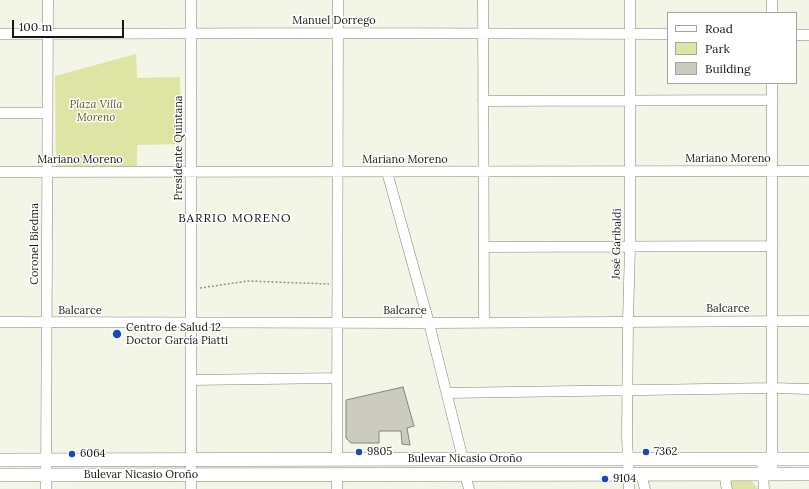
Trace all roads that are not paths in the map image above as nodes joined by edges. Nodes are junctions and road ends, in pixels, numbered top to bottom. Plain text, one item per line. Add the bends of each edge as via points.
1 (48, 0) edge
2 (192, 0) edge
3 (338, 0) edge
4 (483, 0) edge
5 (630, 0) edge
6 (772, 0) edge
7 (772, 12) edge
8 (338, 33) junction
9 (0, 34) edge
10 (48, 34) junction
11 (192, 34) junction
12 (483, 34) junction
13 (630, 34) junction
14 (667, 34) edge
15 (797, 34) edge
16 (809, 35) edge
17 (772, 84) edge
18 (630, 100) junction
19 (772, 100) junction
20 (483, 101) junction
21 (0, 113) edge
22 (47, 113) junction
23 (809, 171) edge
24 (0, 172) edge
25 (47, 172) junction
26 (191, 172) junction
27 (337, 172) junction
28 (387, 172) junction
29 (630, 172) junction
30 (772, 172) junction
31 (483, 173) junction
32 (772, 246) junction
33 (484, 247) junction
34 (630, 247) junction
35 (772, 321) junction
36 (809, 321) edge
37 (0, 322) edge
38 (190, 322) junction
39 (337, 322) junction
40 (484, 322) junction
41 (628, 322) junction
42 (46, 323) junction
43 (429, 323) junction
44 (337, 378) junction
45 (191, 380) junction
46 (772, 388) junction
47 (628, 390) junction
48 (809, 390) edge
49 (447, 393) junction
50 (463, 458) junction
51 (337, 459) junction
52 (628, 459) junction
53 (0, 460) edge
54 (46, 460) junction
55 (191, 460) junction
56 (767, 460) junction
57 (809, 460) edge
58 (337, 474) junction
59 (465, 474) junction
60 (635, 474) junction
61 (725, 474) junction
62 (767, 474) junction
63 (809, 474) edge
64 (0, 475) edge
65 (46, 475) junction
66 (191, 475) junction
67 (46, 489) edge
68 (191, 489) edge
69 (337, 489) edge
70 (469, 489) edge
71 (629, 489) edge
72 (645, 489) edge
73 (727, 489) edge
74 (764, 489) edge

1 - 10 street, Coronel Biedma
2 - 11 street, Presidente Quintana
3 - 8 street
4 - 12 street
5 - 13 street, José Garibaldi
6 - 7 street
8 - 11 street, Manuel Dorrego
8 - 12 street, Manuel Dorrego
8 - 27 street
9 - 10 street, Manuel Dorrego
10 - 11 street, Manuel Dorrego
10 - 22 street, Coronel Biedma
11 - 26 street, Presidente Quintana
12 - 13 street, Manuel Dorrego
12 - 20 street
13 - 14 street, Manuel Dorrego
13 - 18 street, José Garibaldi
15 - 16 street
17 - 19 street
18 - 19 street
18 - 20 street
18 - 29 street, José Garibaldi
19 - 30 street
20 - 31 street
21 - 22 street
22 - 25 street, Coronel Biedma
23 - 30 street, Mariano Moreno
24 - 25 street, Mariano Moreno
25 - 26 street, Mariano Moreno
25 - 42 street, Coronel Biedma
26 - 27 street, Mariano Moreno
26 - 38 street, Presidente Quintana
27 - 28 street, Mariano Moreno
27 - 39 street
28 - 31 street, Mariano Moreno
28 - 43 street
29 - 30 street, Mariano Moreno
29 - 31 street, Mariano Moreno
29 - 34 street, José Garibaldi
30 - 32 street
31 - 33 street
32 - 34 street
32 - 35 street
33 - 34 street
33 - 40 street
34 - 41 street, José Garibaldi
35 - 36 street, Balcarce
35 - 41 street, Balcarce
35 - 46 street
37 - 42 street, Balcarce
38 - 39 street, Balcarce
38 - 42 street, Balcarce
38 - 45 street, Presidente Quintana
39 - 43 street, Balcarce
39 - 44 street
40 - 41 street, Balcarce
40 - 43 street, Balcarce
41 - 47 street, José Garibaldi
42 - 54 street, Coronel Biedma
43 - 49 street
44 - 45 street
44 - 51 street
45 - 55 street, Presidente Quintana
46 - 47 street
46 - 48 street
46 - 56 street
47 - 49 street
47 - 52 street, José Garibaldi
49 - 50 street
50 - 51 main road, Bulevar Nicasio Oroño
50 - 52 main road, Bulevar Nicasio Oroño
51 - 55 main road, Bulevar Nicasio Oroño
52 - 56 main road, Bulevar Nicasio Oroño
52 - 60 street, José Garibaldi
53 - 54 main road, Bulevar Nicasio Oroño
54 - 55 main road, Bulevar Nicasio Oroño
54 - 65 street, Coronel Biedma
55 - 66 street, Presidente Quintana
56 - 57 main road, Bulevar Nicasio Oroño
56 - 62 street
58 - 59 main road, Bulevar Nicasio Oroño
58 - 66 main road, Bulevar Nicasio Oroño
58 - 69 street
59 - 60 main road, Bulevar Nicasio Oroño
59 - 70 street
60 - 61 main road, Bulevar Nicasio Oroño
60 - 71 street, José Garibaldi
60 - 72 street
61 - 62 main road, Bulevar Nicasio Oroño
61 - 73 street
62 - 63 main road, Bulevar Nicasio Oroño
62 - 74 street
64 - 65 main road, Bulevar Nicasio Oroño
65 - 66 main road, Bulevar Nicasio Oroño
65 - 67 street, Coronel Biedma
66 - 68 street, Presidente Quintana

